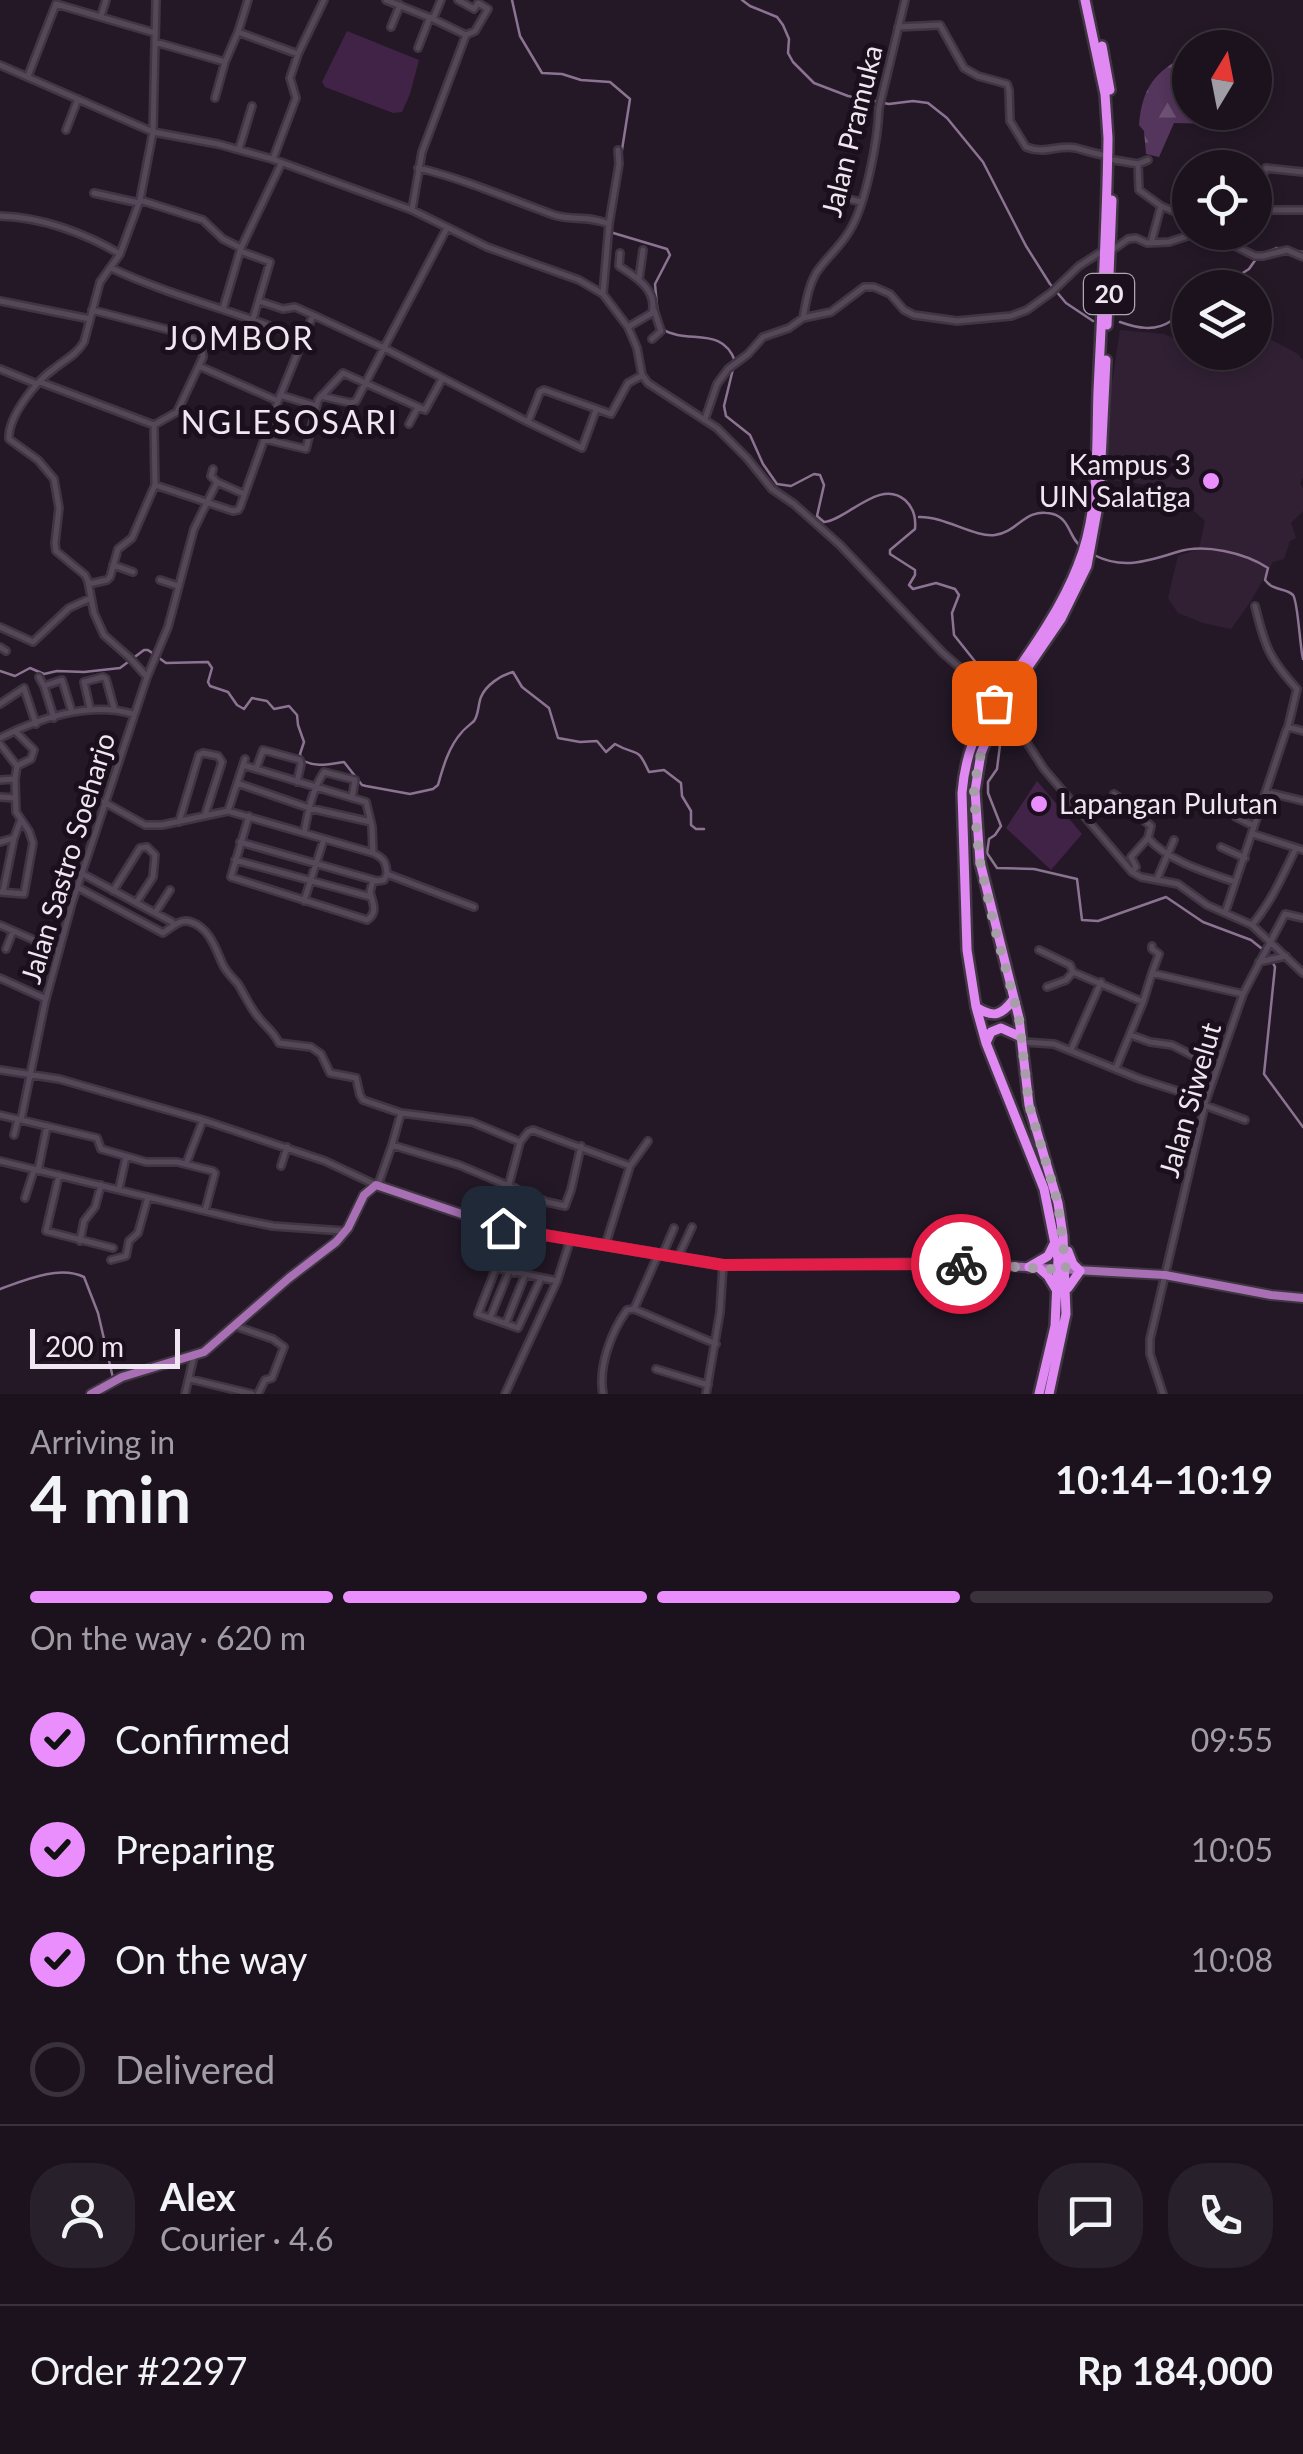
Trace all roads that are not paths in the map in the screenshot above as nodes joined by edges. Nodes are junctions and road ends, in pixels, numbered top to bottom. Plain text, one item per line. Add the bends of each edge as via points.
1 (106, 0) edge
2 (156, 0) edge
3 (248, 0) edge
4 (324, 0) edge
5 (387, 0) edge
6 (441, 0) edge
7 (458, 0) edge
8 (905, 0) edge
9 (1088, 0) edge
10 (56, 2) edge
11 (400, 5) junction
12 (101, 17) junction
13 (431, 18) junction
14 (391, 26) dead end
15 (898, 26) junction
16 (238, 32) junction
17 (155, 33) junction
18 (466, 35) junction
19 (156, 42) junction
20 (418, 48) dead end
21 (298, 54) junction
22 (225, 62) junction
23 (0, 65) edge
24 (28, 76) junction
25 (216, 98) dead end
26 (78, 99) junction
27 (252, 106) dead end
28 (66, 130) dead end
29 (153, 132) junction
30 (239, 149) junction
31 (618, 150) dead end
32 (1111, 158) junction
33 (272, 160) junction
34 (1148, 160) dead end
35 (282, 163) junction
36 (1138, 164) junction
37 (418, 168) junction
38 (1272, 169) edge
39 (1303, 172) edge
40 (94, 193) dead end
41 (844, 198) dead end
42 (140, 202) junction
43 (860, 202) junction
44 (1160, 206) junction
45 (412, 210) junction
46 (1172, 210) edge
47 (1303, 210) edge
48 (1272, 211) edge
49 (0, 216) edge
50 (608, 224) junction
51 (448, 228) junction
52 (1172, 240) edge
53 (1151, 242) junction
54 (240, 249) junction
55 (644, 250) dead end
56 (1245, 250) edge
57 (1108, 251) junction
58 (620, 253) dead end
59 (120, 254) junction
60 (1303, 257) edge
61 (111, 268) junction
62 (639, 279) junction
63 (603, 294) junction
64 (0, 301) edge
65 (259, 301) junction
66 (224, 309) junction
67 (92, 310) junction
68 (654, 310) junction
69 (313, 315) junction
70 (252, 318) junction
71 (804, 318) junction
72 (90, 319) junction
73 (628, 326) junction
74 (303, 339) junction
75 (652, 339) dead end
76 (384, 348) junction
77 (199, 366) junction
78 (0, 369) edge
79 (642, 375) junction
80 (442, 379) junction
81 (38, 383) junction
82 (366, 383) junction
83 (321, 396) junction
84 (279, 398) junction
85 (316, 406) junction
86 (418, 406) junction
87 (596, 410) junction
88 (704, 419) junction
89 (528, 422) junction
90 (409, 424) dead end
91 (154, 426) junction
92 (0, 438) edge
93 (264, 438) junction
94 (9, 439) junction
95 (213, 469) dead end
96 (217, 482) junction
97 (155, 485) junction
98 (244, 494) junction
99 (206, 502) junction
100 (112, 565) junction
101 (133, 572) dead end
102 (160, 580) dead end
103 (89, 584) junction
104 (178, 586) junction
105 (1072, 588) junction
106 (91, 598) junction
107 (1255, 606) dead end
108 (0, 627) edge
109 (38, 676) dead end
110 (146, 676) junction
111 (1019, 680) junction
112 (44, 686) junction
113 (1005, 687) junction
114 (986, 689) junction
115 (0, 704) edge
116 (997, 706) junction
117 (90, 708) junction
118 (114, 708) junction
119 (72, 712) junction
120 (133, 714) junction
121 (54, 718) junction
122 (1012, 723) junction
123 (36, 724) junction
124 (986, 725) junction
125 (1288, 727) junction
126 (14, 731) junction
127 (1303, 731) edge
128 (0, 741) edge
129 (4, 755) edge
130 (17, 766) junction
131 (256, 769) junction
132 (0, 780) edge
133 (15, 780) junction
134 (297, 782) junction
135 (237, 784) junction
136 (316, 788) junction
137 (1266, 792) junction
138 (1114, 794) dead end
139 (0, 797) edge
140 (15, 798) junction
141 (352, 798) junction
142 (1303, 801) edge
143 (104, 802) junction
144 (309, 808) junction
145 (1238, 810) dead end
146 (228, 812) junction
147 (205, 816) junction
148 (249, 816) junction
149 (21, 821) junction
150 (179, 822) junction
151 (371, 822) junction
152 (1255, 826) junction
153 (304, 833) junction
154 (1252, 834) junction
155 (14, 838) junction
156 (1148, 838) junction
157 (324, 839) junction
158 (1174, 840) dead end
159 (0, 842) edge
160 (240, 842) junction
161 (1221, 847) dead end
162 (1300, 849) edge
163 (373, 853) junction
164 (1168, 853) junction
165 (1245, 858) junction
166 (235, 860) junction
167 (315, 864) junction
168 (1132, 872) junction
169 (80, 873) junction
170 (387, 874) junction
171 (310, 880) junction
172 (373, 880) junction
173 (1156, 880) junction
174 (1235, 882) junction
175 (77, 886) junction
176 (170, 890) dead end
177 (113, 891) junction
178 (2, 892) edge
179 (371, 897) junction
180 (304, 901) junction
181 (136, 903) junction
182 (474, 907) dead end
183 (155, 913) junction
184 (1225, 913) junction
185 (1303, 918) edge
186 (172, 922) dead end
187 (0, 925) edge
188 (1252, 925) junction
189 (13, 931) junction
190 (1152, 946) dead end
191 (1266, 947) junction
192 (6, 949) dead end
193 (1039, 950) dead end
194 (59, 951) junction
195 (1286, 956) junction
196 (1259, 962) junction
197 (1073, 972) junction
198 (1152, 973) junction
199 (1303, 973) edge
200 (0, 978) edge
201 (1101, 982) junction
202 (1048, 987) dead end
203 (1244, 994) junction
204 (46, 998) junction
205 (1013, 1000) junction
206 (1143, 1002) junction
207 (976, 1008) junction
208 (1131, 1035) junction
209 (1022, 1040) junction
210 (986, 1044) junction
211 (1071, 1050) junction
212 (1116, 1068) junction
213 (1218, 1068) junction
214 (0, 1070) edge
215 (32, 1074) junction
216 (1205, 1103) junction
217 (401, 1113) junction
218 (0, 1114) edge
219 (19, 1119) junction
220 (203, 1120) junction
221 (1245, 1120) dead end
222 (46, 1126) junction
223 (14, 1135) dead end
224 (648, 1141) dead end
225 (520, 1142) junction
226 (392, 1145) junction
227 (581, 1146) junction
228 (287, 1148) junction
229 (6, 1154) dead end
230 (126, 1157) junction
231 (2, 1162) edge
232 (186, 1164) junction
233 (281, 1166) dead end
234 (630, 1166) junction
235 (36, 1170) junction
236 (58, 1175) junction
237 (101, 1185) junction
238 (377, 1185) junction
239 (512, 1186) junction
240 (119, 1190) junction
241 (148, 1196) junction
242 (26, 1198) dead end
243 (205, 1211) junction
244 (503, 1228) junction
245 (674, 1228) dead end
246 (692, 1228) dead end
247 (346, 1231) junction
248 (525, 1232) junction
249 (1060, 1239) junction
250 (570, 1240) junction
251 (80, 1241) junction
252 (606, 1244) junction
253 (112, 1248) dead end
254 (660, 1256) junction
255 (678, 1259) junction
256 (112, 1260) dead end
257 (723, 1265) junction
258 (1034, 1268) junction
259 (1062, 1269) junction
260 (1080, 1271) junction
261 (512, 1272) junction
262 (525, 1275) junction
263 (1165, 1275) junction
264 (541, 1278) junction
265 (557, 1281) junction
266 (1062, 1294) junction
267 (1303, 1298) edge
268 (634, 1309) junction
269 (490, 1318) junction
270 (506, 1324) junction
271 (234, 1326) junction
272 (716, 1344) junction
273 (194, 1356) junction
274 (1051, 1361) junction
275 (656, 1370) dead end
276 (190, 1379) junction
277 (708, 1385) junction
278 (91, 1394) edge
279 (185, 1394) edge
280 (255, 1394) edge
281 (505, 1394) edge
282 (602, 1394) edge
283 (706, 1394) edge
284 (1038, 1394) edge
285 (1050, 1394) edge
286 (1164, 1394) edge

1 - 12 street
2 - 17 street
3 - 16 street
4 - 21 street
5 - 11 street
6 - 13 street
7 - 18 street via 488,8
8 - 15 street, Jalan Pramuka
9 - 32 highway, 20 via 1112,105
10 - 12 street
10 - 24 street
11 - 13 street
11 - 14 street
12 - 17 street
13 - 18 street
13 - 20 street
15 - 32 street via 940,24 964,68 1006,84 1010,121 1026,148 1074,148
15 - 43 street, Jalan Pramuka
16 - 21 street
16 - 22 street
17 - 19 street
18 - 37 street
19 - 22 street
19 - 29 street
21 - 33 street via 290,78 296,98
22 - 25 street
23 - 24 street
24 - 26 street
26 - 28 street
26 - 29 street
27 - 30 street
29 - 30 street
29 - 42 street
30 - 33 street
31 - 50 street
32 - 36 street
32 - 57 highway, 20
33 - 35 street
34 - 36 street
35 - 45 street
35 - 54 street
36 - 44 street via 1139,190
37 - 45 street
37 - 50 street via 560,216
38 - 39 street
40 - 42 street
41 - 43 street
42 - 54 street via 203,220
42 - 59 street
43 - 71 street, Jalan Pramuka via 848,235 814,278
44 - 46 street
44 - 53 street
45 - 51 street
47 - 48 street
49 - 59 street via 39,220
50 - 63 street
51 - 63 street
51 - 76 street
52 - 53 street
53 - 57 street via 1130,238
54 - 65 street via 270,262
54 - 66 street
55 - 62 street
56 - 60 street via 1260,256 1288,250
57 - 71 street via 1018,314 957,320 909,313 890,294 869,286 831,312
57 - 105 highway, 20 via 1101,478
58 - 62 street via 619,266
59 - 61 street
61 - 66 street
61 - 67 street
62 - 68 street
63 - 73 street
64 - 72 street
65 - 69 street
65 - 70 street
66 - 70 street
67 - 72 street
67 - 77 street via 190,336 202,347
68 - 73 street
68 - 75 street via 661,331
69 - 74 street
69 - 76 street
70 - 74 street
71 - 88 street via 763,337 728,369
72 - 81 street via 79,351
73 - 79 street
74 - 84 street
76 - 80 street
76 - 82 street
77 - 84 street
77 - 91 street via 176,412
78 - 81 street
79 - 87 street via 628,383 611,414
79 - 88 street
80 - 86 street via 426,409
80 - 89 street
81 - 91 street
81 - 94 street via 13,418
82 - 83 street via 352,403
82 - 83 street via 343,373
82 - 86 street
83 - 85 street
84 - 85 street
84 - 93 street
85 - 93 street via 306,449
86 - 90 street
87 - 89 street via 544,390
87 - 89 street via 582,448
88 - 114 street
91 - 97 street
92 - 94 street
93 - 98 street
94 - 103 street via 54,480 56,551
95 - 96 street
96 - 98 street
96 - 99 street, Jalan Sastro Soeharjo
97 - 99 street
97 - 100 street
98 - 99 street via 238,510
99 - 104 street, Jalan Sastro Soeharjo
100 - 101 street
100 - 103 street via 107,580
102 - 104 street
103 - 106 street
104 - 110 street, Jalan Sastro Soeharjo
105 - 111 highway, 20 via 1060,619
105 - 113 highway, 20
106 - 108 street via 68,608 33,642
106 - 110 street via 101,630
107 - 125 street via 1267,648 1297,689
109 - 112 street
110 - 120 street, Jalan Sastro Soeharjo
111 - 116 highway, 20
111 - 122 highway
112 - 119 street via 62,680
112 - 121 street
113 - 114 highway
113 - 116 highway, 20
114 - 116 street
114 - 124 highway
115 - 123 street via 24,688
116 - 122 street
116 - 124 highway, 20
117 - 118 street
117 - 118 street via 84,682 103,677
117 - 119 street
118 - 120 street
119 - 121 street
120 - 143 street, Jalan Sastro Soeharjo
121 - 123 street
122 - 124 highway
122 - 168 street
123 - 126 street
124 - 205 highway, 20 via 975,818
124 - 207 highway, 20 via 964,769 962,793 967,950
125 - 127 street
125 - 137 street
126 - 128 street
126 - 130 street via 34,750
128 - 129 street
129 - 130 street
130 - 133 street
131 - 134 street
131 - 134 street via 263,750 300,760
131 - 135 street via 244,762
132 - 133 street
133 - 140 street
134 - 136 street
135 - 144 street
135 - 146 street
136 - 141 street
136 - 141 street via 328,772 355,780
136 - 144 street
137 - 142 street
137 - 152 street
138 - 156 street via 1151,826
139 - 140 street
140 - 149 street
141 - 151 street via 368,804
143 - 150 street via 144,825
143 - 169 street, Jalan Sastro Soeharjo
144 - 151 street
144 - 153 street
145 - 152 street via 1236,817
146 - 147 street
146 - 148 street
147 - 150 street
147 - 150 street via 222,762 203,753
148 - 153 street
148 - 160 street
149 - 155 street
149 - 178 street via 33,843 24,894
151 - 163 street
152 - 154 street
153 - 157 street
154 - 162 street
154 - 165 street
155 - 159 street
155 - 178 street
156 - 164 street
156 - 168 street via 1131,857
157 - 163 street
157 - 167 street
158 - 164 street
160 - 166 street
160 - 167 street
161 - 165 street
162 - 188 street
163 - 170 street
164 - 173 street
164 - 174 street
165 - 174 street
166 - 171 street
166 - 180 street via 231,878
167 - 171 street
167 - 172 street
168 - 173 street
169 - 175 street, Jalan Sastro Soeharjo
169 - 177 street
170 - 172 street via 382,882
170 - 182 street
171 - 179 street
171 - 180 street
172 - 179 street
173 - 184 street via 1178,884
174 - 184 street
175 - 194 street, Jalan Sastro Soeharjo
175 - 217 street via 162,933 192,922 212,940 226,971 279,1042 311,1047 330,1073 356,1078 364,1100
176 - 183 street
177 - 181 street
177 - 181 street via 140,848 147,848 155,855 155,872
179 - 180 street via 374,909 367,920
181 - 183 street
183 - 186 street
184 - 188 street
185 - 191 street via 1284,914
187 - 189 street
188 - 191 street
189 - 192 street
189 - 194 street
190 - 198 street via 1159,954
191 - 195 street
191 - 196 street, Jalan Siwelut
193 - 197 street
194 - 204 street, Jalan Sastro Soeharjo
195 - 196 street
195 - 199 street
196 - 203 street, Jalan Siwelut
197 - 201 street
197 - 202 street
198 - 203 street
198 - 206 street
200 - 204 street
201 - 206 street
201 - 211 street
203 - 213 street, Jalan Siwelut
204 - 215 street, Jalan Sastro Soeharjo
205 - 207 highway via 996,1016
205 - 209 highway, 20
206 - 208 street
207 - 210 highway, 20
208 - 212 street
208 - 213 street via 1172,1045
209 - 210 highway via 1001,1028
209 - 211 street
209 - 249 highway, 20 via 1029,1105 1058,1203
210 - 249 highway, 20
211 - 212 street
212 - 216 street
213 - 216 street, Jalan Siwelut
214 - 215 street
215 - 219 street, Jalan Sastro Soeharjo
215 - 220 street
216 - 221 street
216 - 263 street, Jalan Siwelut
217 - 225 street via 472,1122
217 - 226 street
218 - 219 street
219 - 222 street
219 - 223 street, Jalan Sastro Soeharjo
220 - 228 street
220 - 232 street
222 - 230 street via 97,1138 101,1149
222 - 235 street
224 - 234 street
225 - 227 street via 533,1130
225 - 239 street
226 - 238 street
226 - 239 street
227 - 234 street
227 - 239 street via 565,1206
228 - 233 street
228 - 238 street
229 - 231 street
230 - 232 street
230 - 240 street
231 - 235 street
232 - 243 street via 215,1172
234 - 252 street
235 - 236 street
235 - 242 street
236 - 237 street
236 - 251 street via 46,1231
237 - 240 street
237 - 251 street
238 - 244 main road
238 - 247 main road via 364,1195
239 - 244 street
240 - 241 street
241 - 243 street
241 - 256 street via 126,1256
243 - 247 street via 273,1226
244 - 248 main road
245 - 254 street
246 - 255 street
247 - 271 main road
248 - 250 main road
248 - 261 street
249 - 258 highway
249 - 259 highway, 20
249 - 260 highway
250 - 252 main road
250 - 265 street
251 - 253 street
252 - 254 main road
254 - 255 main road
254 - 268 street
255 - 257 main road
257 - 258 main road
257 - 272 street
258 - 259 main road
258 - 266 highway
259 - 260 main road
259 - 266 highway, 20
260 - 263 main road
260 - 266 highway
261 - 262 street
261 - 269 street
261 - 269 street via 494,1270 478,1312
262 - 264 street
262 - 270 street
263 - 267 main road
263 - 286 street, Jalan Siwelut via 1149,1348
264 - 265 street
264 - 270 street via 519,1327
265 - 281 street
266 - 274 highway, 20
268 - 272 street
268 - 282 street via 620,1321 609,1350
269 - 270 street
271 - 273 main road
271 - 280 street via 284,1348 272,1378
272 - 277 street
273 - 276 street
273 - 278 main road via 122,1377
274 - 284 highway, 20
274 - 285 highway, 20
275 - 277 street
276 - 279 street
276 - 280 street
277 - 283 street

